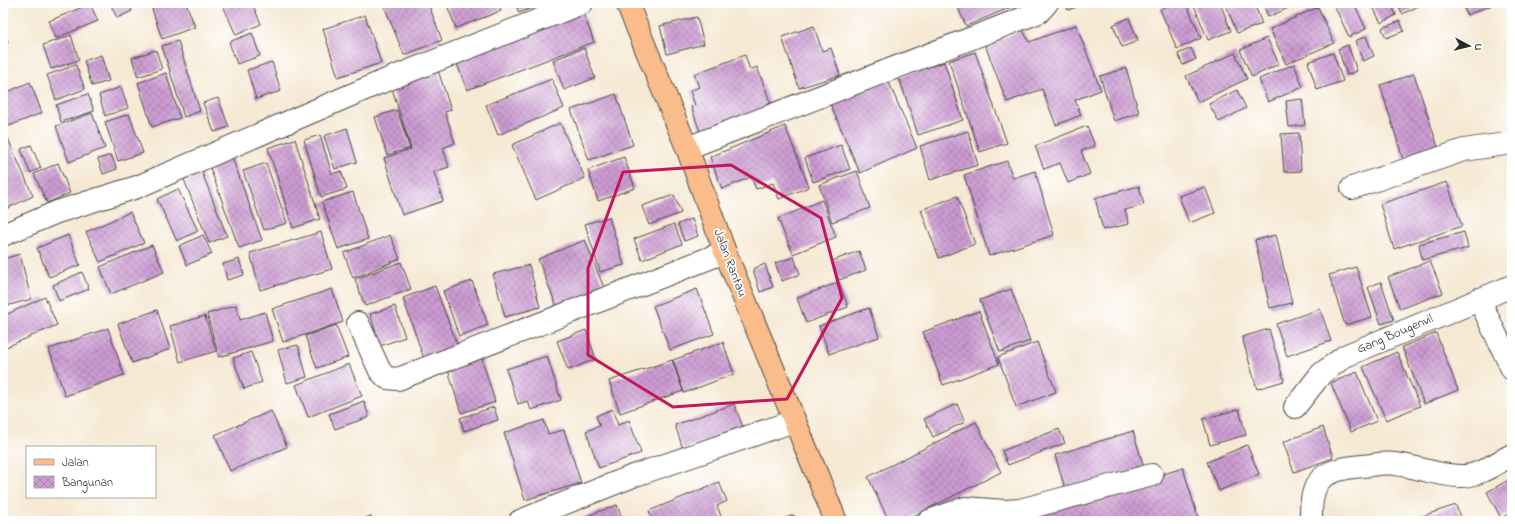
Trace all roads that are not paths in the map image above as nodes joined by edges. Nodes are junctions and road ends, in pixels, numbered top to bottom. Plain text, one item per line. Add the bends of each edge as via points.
1 (582, 3) edge
2 (627, 3) edge
3 (1047, 3) edge
4 (1512, 142) edge
5 (687, 148) junction
6 (1352, 188) dead end
7 (3, 235) edge
8 (725, 252) junction
9 (1512, 286) edge
10 (1479, 298) junction
11 (358, 323) dead end
12 (1512, 369) edge
13 (1295, 407) dead end
14 (794, 421) junction
15 (1512, 455) edge
16 (1152, 475) dead end
17 (520, 521) edge
18 (836, 521) edge
19 (929, 521) edge
20 (1311, 521) edge

1 - 7 street via 379,83 137,187 57,212
2 - 5 main road, Jalan Rantau
3 - 5 street via 1039,12
4 - 6 street via 1464,150
5 - 8 main road, Jalan Rantau
8 - 11 street via 398,379 387,378 380,371
8 - 14 main road, Jalan Rantau
9 - 10 street, Gang Bougenvil
10 - 12 street
10 - 13 street, Gang Bougenvil via 1345,356 1321,374
14 - 17 street via 634,476
14 - 18 main road, Jalan Rantau
15 - 20 street via 1470,476 1396,464 1340,468 1319,480 1313,490 1310,502
16 - 19 street via 1020,510 965,508

